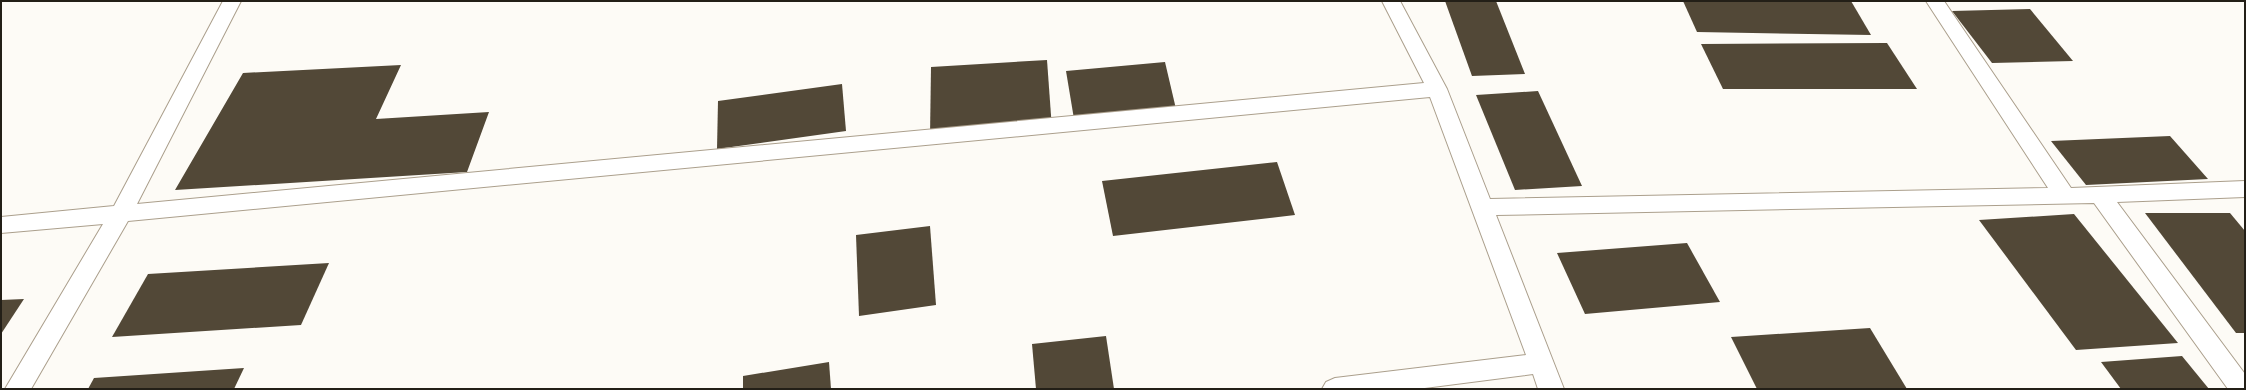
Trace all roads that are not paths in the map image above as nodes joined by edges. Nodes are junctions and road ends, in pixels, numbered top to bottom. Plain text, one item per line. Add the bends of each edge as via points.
1 (232, 1) edge
2 (1391, 1) edge
3 (1935, 1) edge
4 (1437, 89) junction
5 (2245, 189) edge
6 (2100, 195) junction
7 (2065, 196) junction
8 (1482, 207) junction
9 (120, 215) junction
10 (1, 224) edge
11 (1540, 363) junction
12 (18, 389) edge
13 (1336, 389) edge
14 (1551, 389) edge
15 (2242, 389) edge

1 - 9 street
2 - 4 street
3 - 7 street
4 - 8 street
4 - 9 street
5 - 6 street
6 - 7 street
6 - 15 street
7 - 8 street
8 - 11 street
9 - 10 street
9 - 12 street
11 - 13 street
11 - 14 street

